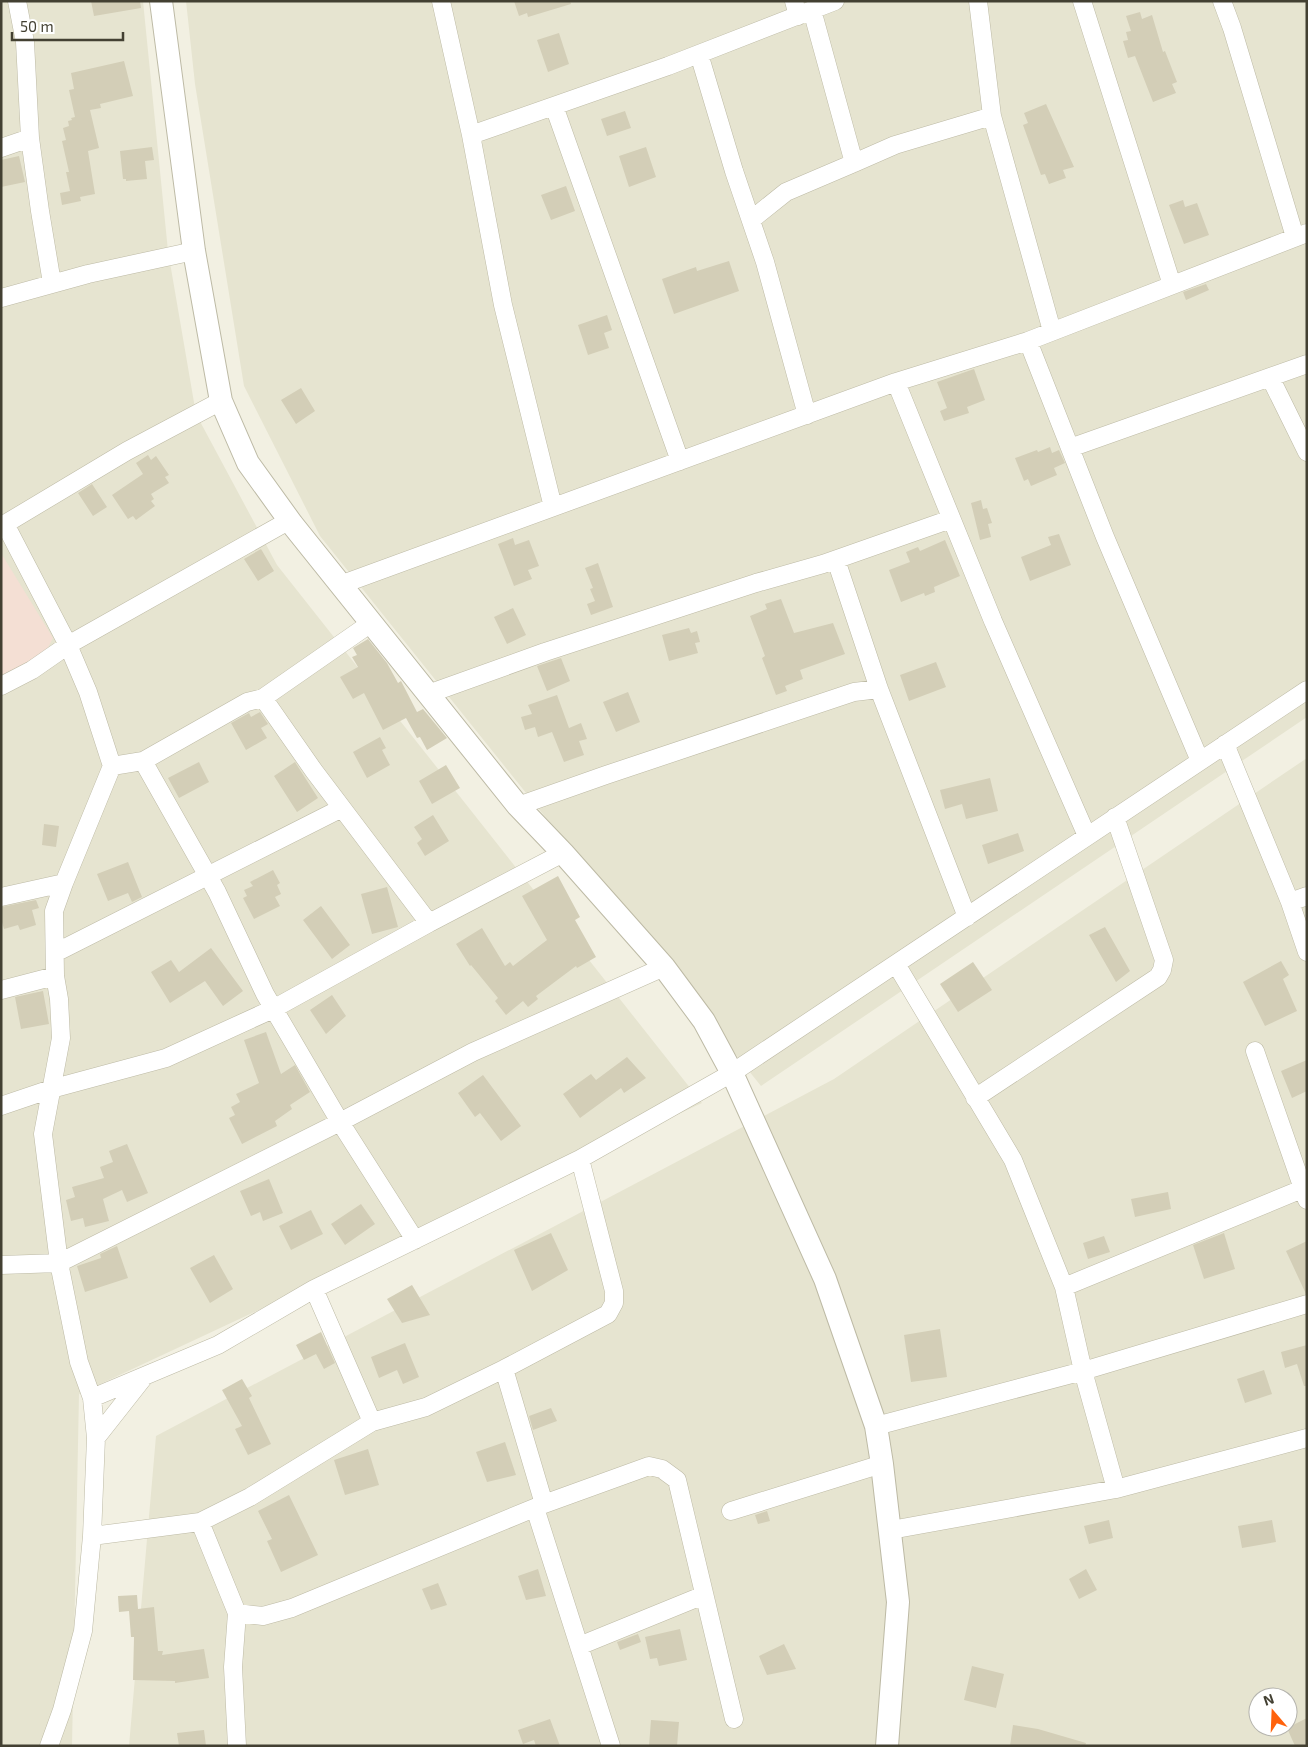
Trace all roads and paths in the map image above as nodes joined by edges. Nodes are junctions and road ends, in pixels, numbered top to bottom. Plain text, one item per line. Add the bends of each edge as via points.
1 (17, 1) edge
2 (161, 1) edge
3 (441, 1) edge
4 (835, 1) edge
5 (978, 1) edge
6 (1082, 1) edge
7 (1222, 1) edge
8 (801, 9) edge
9 (699, 54) junction
10 (554, 106) junction
11 (992, 116) junction
12 (471, 135) junction
13 (30, 138) junction
14 (1, 148) edge
15 (854, 163) junction
16 (751, 220) junction
17 (1301, 235) edge
18 (194, 251) junction
19 (52, 283) junction
20 (1172, 285) junction
21 (1, 298) edge
22 (1052, 331) junction
23 (1028, 341) junction
24 (1307, 364) edge
25 (1270, 377) junction
26 (896, 382) junction
27 (221, 401) junction
28 (807, 415) junction
29 (1070, 448) junction
30 (1307, 452) edge
31 (680, 461) junction
32 (553, 507) junction
33 (951, 519) junction
34 (290, 520) junction
35 (3, 521) edge
36 (836, 560) junction
37 (340, 585) junction
38 (371, 623) junction
39 (68, 645) junction
40 (1, 686) edge
41 (879, 689) junction
42 (1307, 690) edge
43 (428, 694) junction
44 (263, 698) junction
45 (1225, 744) junction
46 (143, 761) junction
47 (1200, 761) junction
48 (112, 766) junction
49 (518, 806) junction
50 (342, 808) junction
51 (1115, 817) junction
52 (1087, 836) junction
53 (563, 853) junction
54 (206, 875) junction
55 (64, 883) junction
56 (1307, 896) edge
57 (1, 897) edge
58 (1290, 902) junction
59 (967, 917) junction
60 (429, 923) junction
61 (1307, 952) edge
62 (55, 953) junction
63 (896, 964) junction
64 (664, 966) junction
65 (55, 976) junction
66 (1, 990) edge
67 (273, 1009) junction
68 (1255, 1051) dead end
69 (732, 1073) junction
70 (51, 1089) junction
71 (975, 1098) junction
72 (1, 1106) edge
73 (340, 1122) junction
74 (580, 1159) junction
75 (1305, 1192) edge
76 (415, 1240) junction
77 (59, 1263) junction
78 (1, 1266) edge
79 (1064, 1287) junction
80 (314, 1289) junction
81 (1307, 1304) edge
82 (504, 1369) junction
83 (1083, 1371) junction
84 (146, 1376) junction
85 (92, 1398) junction
86 (372, 1422) junction
87 (876, 1426) junction
88 (96, 1438) junction
89 (1307, 1438) edge
90 (882, 1464) junction
91 (1116, 1489) junction
92 (539, 1506) junction
93 (731, 1511) dead end
94 (200, 1522) junction
95 (891, 1530) junction
96 (92, 1536) junction
97 (704, 1595) junction
98 (237, 1613) junction
99 (579, 1646) junction
100 (734, 1719) dead end
101 (49, 1746) edge
102 (237, 1746) edge
103 (611, 1746) edge
104 (887, 1746) edge

1 - 13 street via 25,42
2 - 18 street
3 - 12 street
4 - 8 street
5 - 11 street
6 - 20 street
7 - 17 street
8 - 9 street
8 - 15 street
9 - 10 street
9 - 16 street
10 - 12 street
10 - 31 street
11 - 15 street via 895,145
11 - 22 street
12 - 32 street via 503,305
13 - 14 street
13 - 19 street
15 - 16 street via 786,192
16 - 28 street
17 - 20 street
18 - 19 street
18 - 27 street
19 - 21 street
20 - 22 street
22 - 23 street
23 - 26 street
23 - 29 street
24 - 25 street
25 - 29 street
25 - 30 street
26 - 28 street
26 - 33 street
27 - 34 street via 248,463
27 - 35 street
28 - 31 street
29 - 47 street
31 - 32 street
32 - 37 street
33 - 36 street
33 - 52 street
34 - 37 street
34 - 39 street
35 - 39 street
36 - 41 street
36 - 43 street via 564,646
37 - 38 street
38 - 43 street
38 - 44 street
39 - 40 street via 32,670
39 - 48 street via 88,692
41 - 49 street via 854,692
41 - 59 street
42 - 45 street
43 - 49 street
44 - 46 street via 247,702
44 - 50 street
45 - 47 street
45 - 58 street
46 - 48 street
46 - 54 street
47 - 51 street
48 - 55 street
49 - 53 street
50 - 54 street
50 - 60 street
51 - 52 street
51 - 71 street via 1164,960 1162,970 1158,976
52 - 59 street
53 - 60 street
53 - 64 street
54 - 62 street
54 - 67 street
55 - 57 street
55 - 62 street via 54,911
56 - 58 street
58 - 61 street
59 - 63 street
60 - 67 street
62 - 65 street
63 - 69 street
63 - 71 street
64 - 69 street via 704,1021
64 - 73 street via 473,1052
65 - 66 street
65 - 70 street via 61,1038
67 - 70 street via 166,1058
67 - 73 street
68 - 75 street
69 - 74 street
69 - 87 street via 825,1279
70 - 72 street
70 - 77 street via 43,1134
71 - 79 street via 1013,1160
73 - 76 street
73 - 77 street
74 - 76 street
74 - 82 street via 614,1291 614,1303 608,1314
75 - 79 street
76 - 80 street
77 - 78 street
77 - 85 street via 80,1362
79 - 83 street
80 - 84 street via 218,1344
80 - 86 street
81 - 83 street
82 - 86 street via 426,1407
82 - 92 street
83 - 87 street
83 - 91 street
84 - 85 street
84 - 88 street
85 - 88 street
86 - 94 street via 250,1497
87 - 90 street
88 - 96 street
89 - 91 street
90 - 93 street
90 - 95 street
91 - 95 street
92 - 97 street via 649,1466 662,1468 676,1480
92 - 98 street via 292,1608 263,1616
92 - 99 street
94 - 96 street
94 - 98 street
95 - 104 street via 898,1602
96 - 101 street via 83,1631
97 - 99 street
97 - 100 street
98 - 102 street via 233,1668
99 - 103 street

